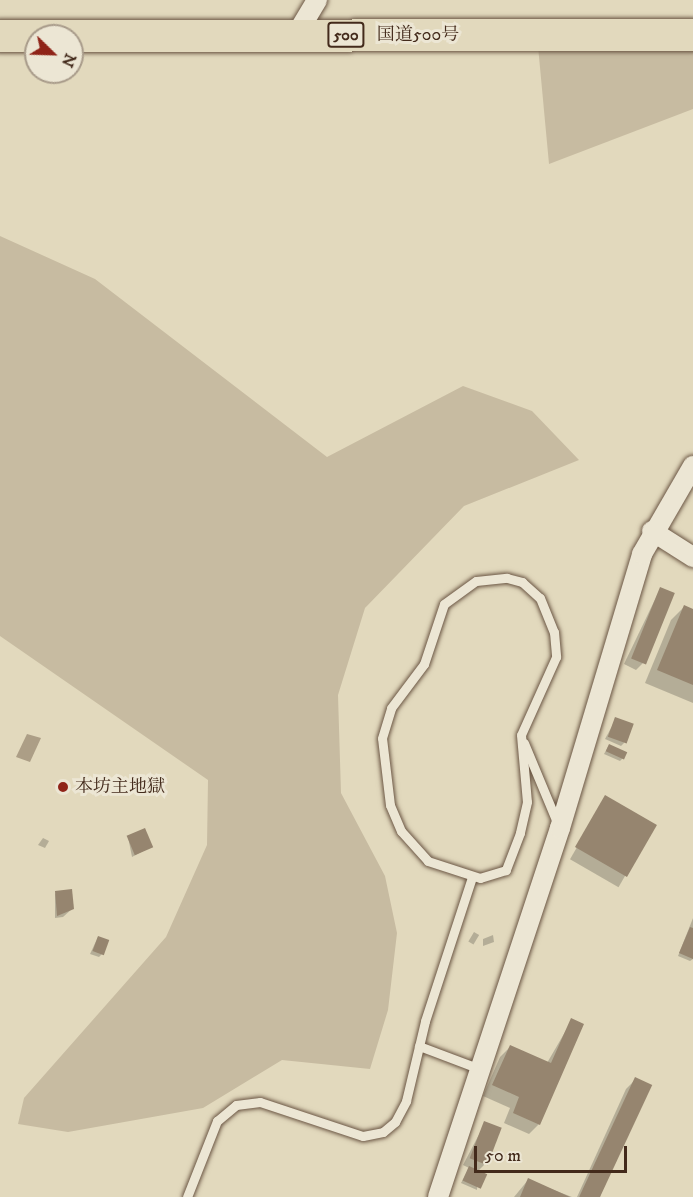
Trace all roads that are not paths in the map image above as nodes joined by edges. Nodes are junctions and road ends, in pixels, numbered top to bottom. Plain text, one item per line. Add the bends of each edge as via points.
1 (317, 0) edge
2 (296, 35) junction
3 (693, 35) edge
4 (0, 36) edge
5 (693, 466) edge
6 (652, 531) junction
7 (693, 557) edge
8 (521, 735) junction
9 (560, 828) junction
10 (472, 877) junction
11 (419, 1046) junction
12 (480, 1069) junction
13 (187, 1197) edge
14 (438, 1197) edge

1 - 2 street
2 - 3 highway, 国道500号 / 500
2 - 4 highway, 国道500号 / 500
5 - 6 street
6 - 7 street
6 - 9 street
8 - 9 lane
8 - 10 lane via 527,802 520,833 506,870 488,879
8 - 10 lane via 526,713 552,670 554,632 529,586 507,578 476,581 441,609 429,654 391,708 382,738 396,823 429,861
9 - 12 street
10 - 11 lane
11 - 12 lane
11 - 13 lane via 406,1101 382,1132 363,1136 260,1102 236,1105 217,1121
12 - 14 street

